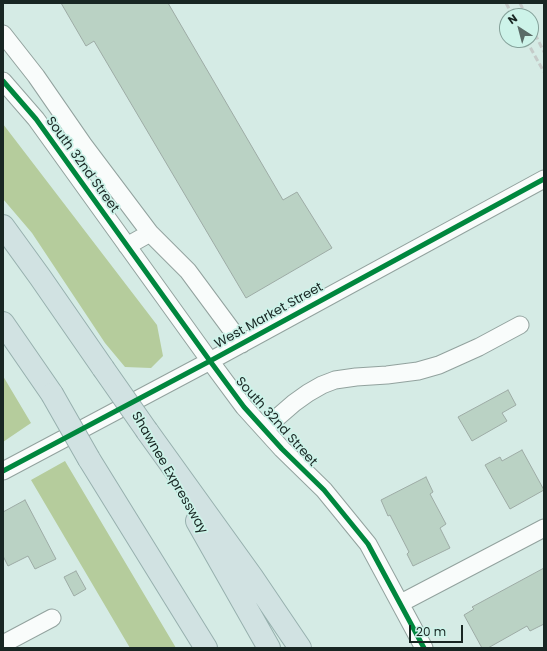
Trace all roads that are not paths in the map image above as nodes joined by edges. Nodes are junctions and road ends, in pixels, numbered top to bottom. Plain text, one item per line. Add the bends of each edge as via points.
1 (3, 34) edge
2 (3, 81) edge
3 (84, 144) junction
4 (60, 152) junction
5 (544, 179) edge
6 (3, 226) edge
7 (150, 233) junction
8 (127, 246) junction
9 (3, 323) edge
10 (520, 325) dead end
11 (242, 344) junction
12 (210, 361) junction
13 (264, 429) junction
14 (147, 431) junction
15 (3, 471) edge
16 (544, 528) edge
17 (401, 603) junction
18 (52, 618) dead end
19 (3, 644) edge
20 (206, 648) edge
21 (269, 648) edge
22 (300, 648) edge
23 (424, 648) edge

1 - 3 street
2 - 4 street, South 32nd Street
3 - 4 street
3 - 7 street
4 - 8 street, South 32nd Street
5 - 11 street, West Market Street
6 - 14 highway, Shawnee Expressway, bridge
7 - 8 street
7 - 11 street via 188,270
8 - 12 street, South 32nd Street
9 - 20 highway, bridge via 52,394 89,459
10 - 13 street via 439,365 418,371 335,380 322,385 308,392
11 - 12 street, West Market Street
12 - 13 street, South 32nd Street
12 - 15 street, West Market Street
13 - 17 street, South 32nd Street via 324,490 368,544
14 - 21 highway, Shawnee Expressway
14 - 22 highway
16 - 17 street
17 - 23 street, South 32nd Street
18 - 19 street

